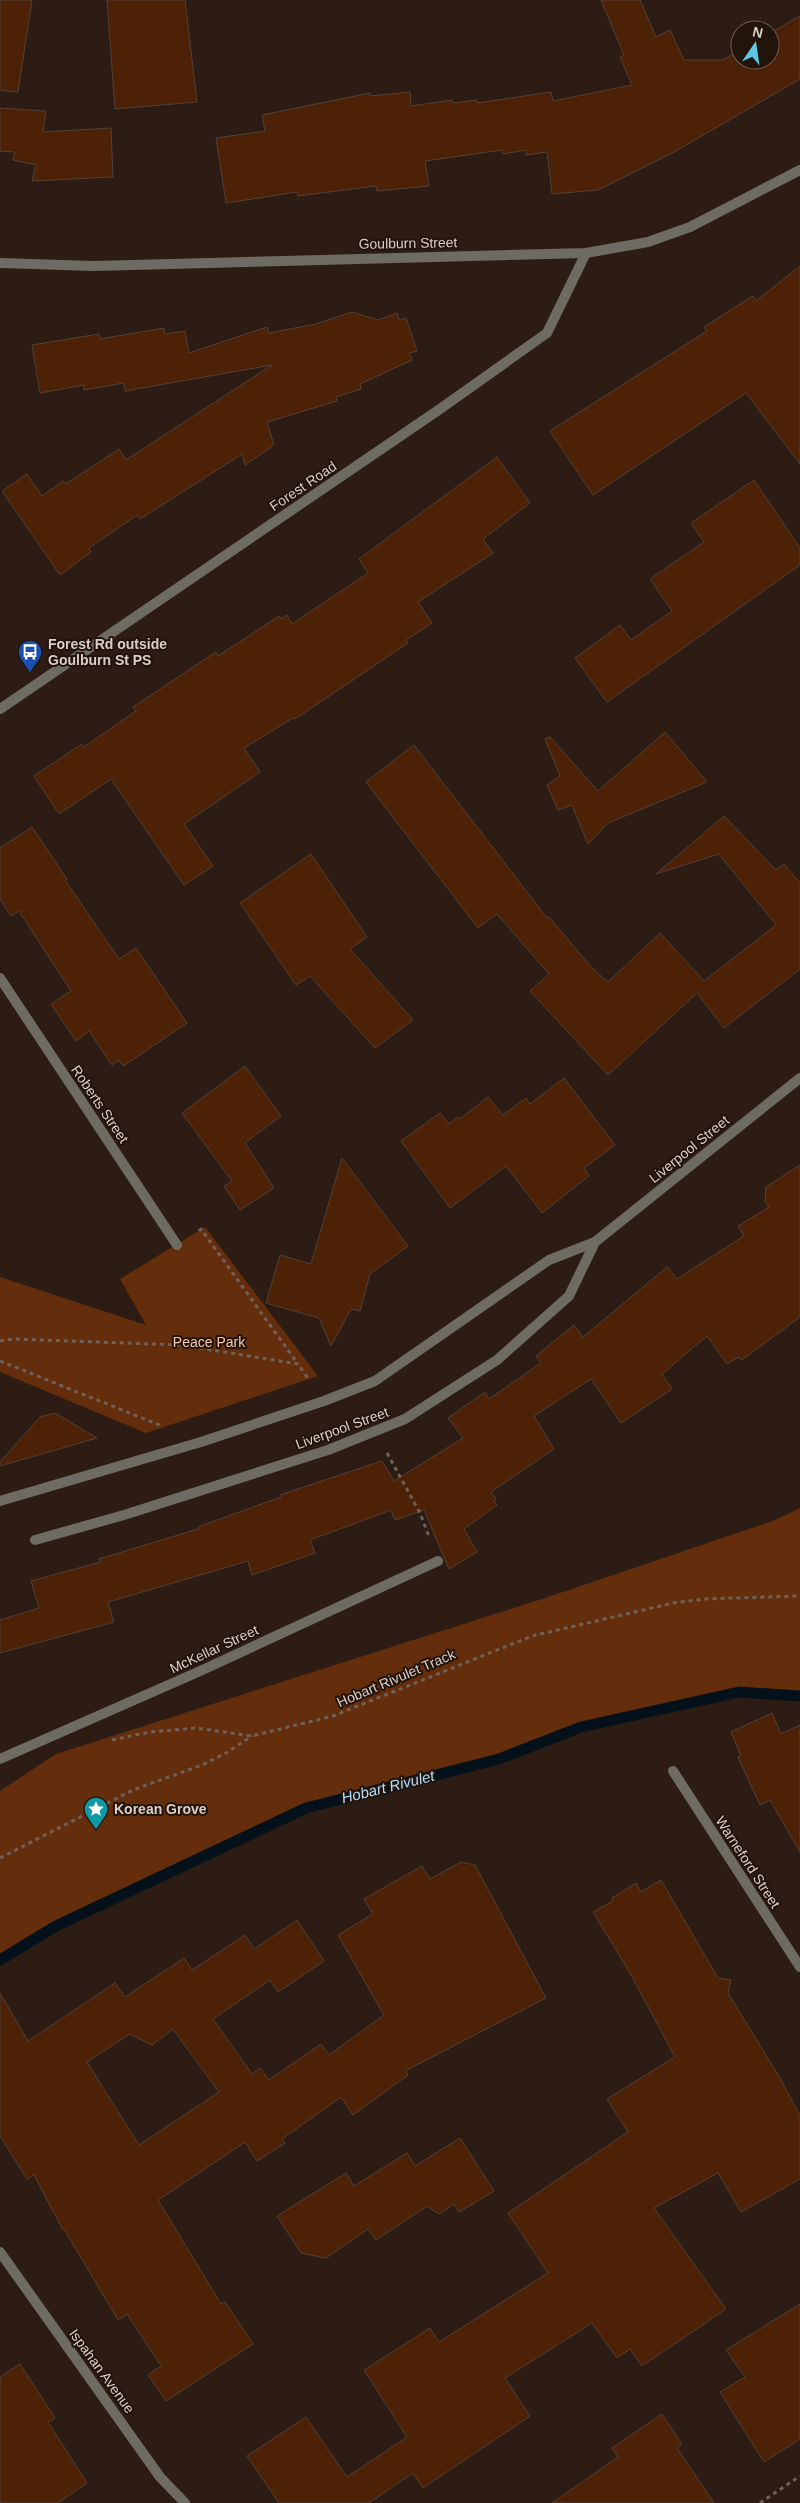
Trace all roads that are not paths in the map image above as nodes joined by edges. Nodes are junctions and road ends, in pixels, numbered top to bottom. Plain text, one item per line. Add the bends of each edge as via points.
1 (800, 170) edge
2 (586, 253) junction
3 (0, 263) edge
4 (0, 709) edge
5 (0, 978) edge
6 (800, 1078) edge
7 (595, 1242) junction
8 (177, 1245) road end
9 (0, 1501) edge
10 (35, 1540) dead end
11 (438, 1561) road end
12 (0, 1759) edge
13 (673, 1771) dead end
14 (800, 1967) edge
15 (0, 2252) edge
16 (185, 2503) edge

1 - 2 street, Goulburn Street via 690,227 648,242
2 - 3 street, Goulburn Street via 94,266
2 - 4 street, Forest Road via 547,333
5 - 8 street, Roberts Street
6 - 7 street, Liverpool Street
7 - 9 street, Liverpool Street via 549,1260 375,1381 173,1450
7 - 10 street, Liverpool Street via 570,1296 497,1360 405,1419 328,1450
11 - 12 street, McKellar Street
13 - 14 street, Warneford Street
15 - 16 street, Ispahan Avenue via 160,2477

